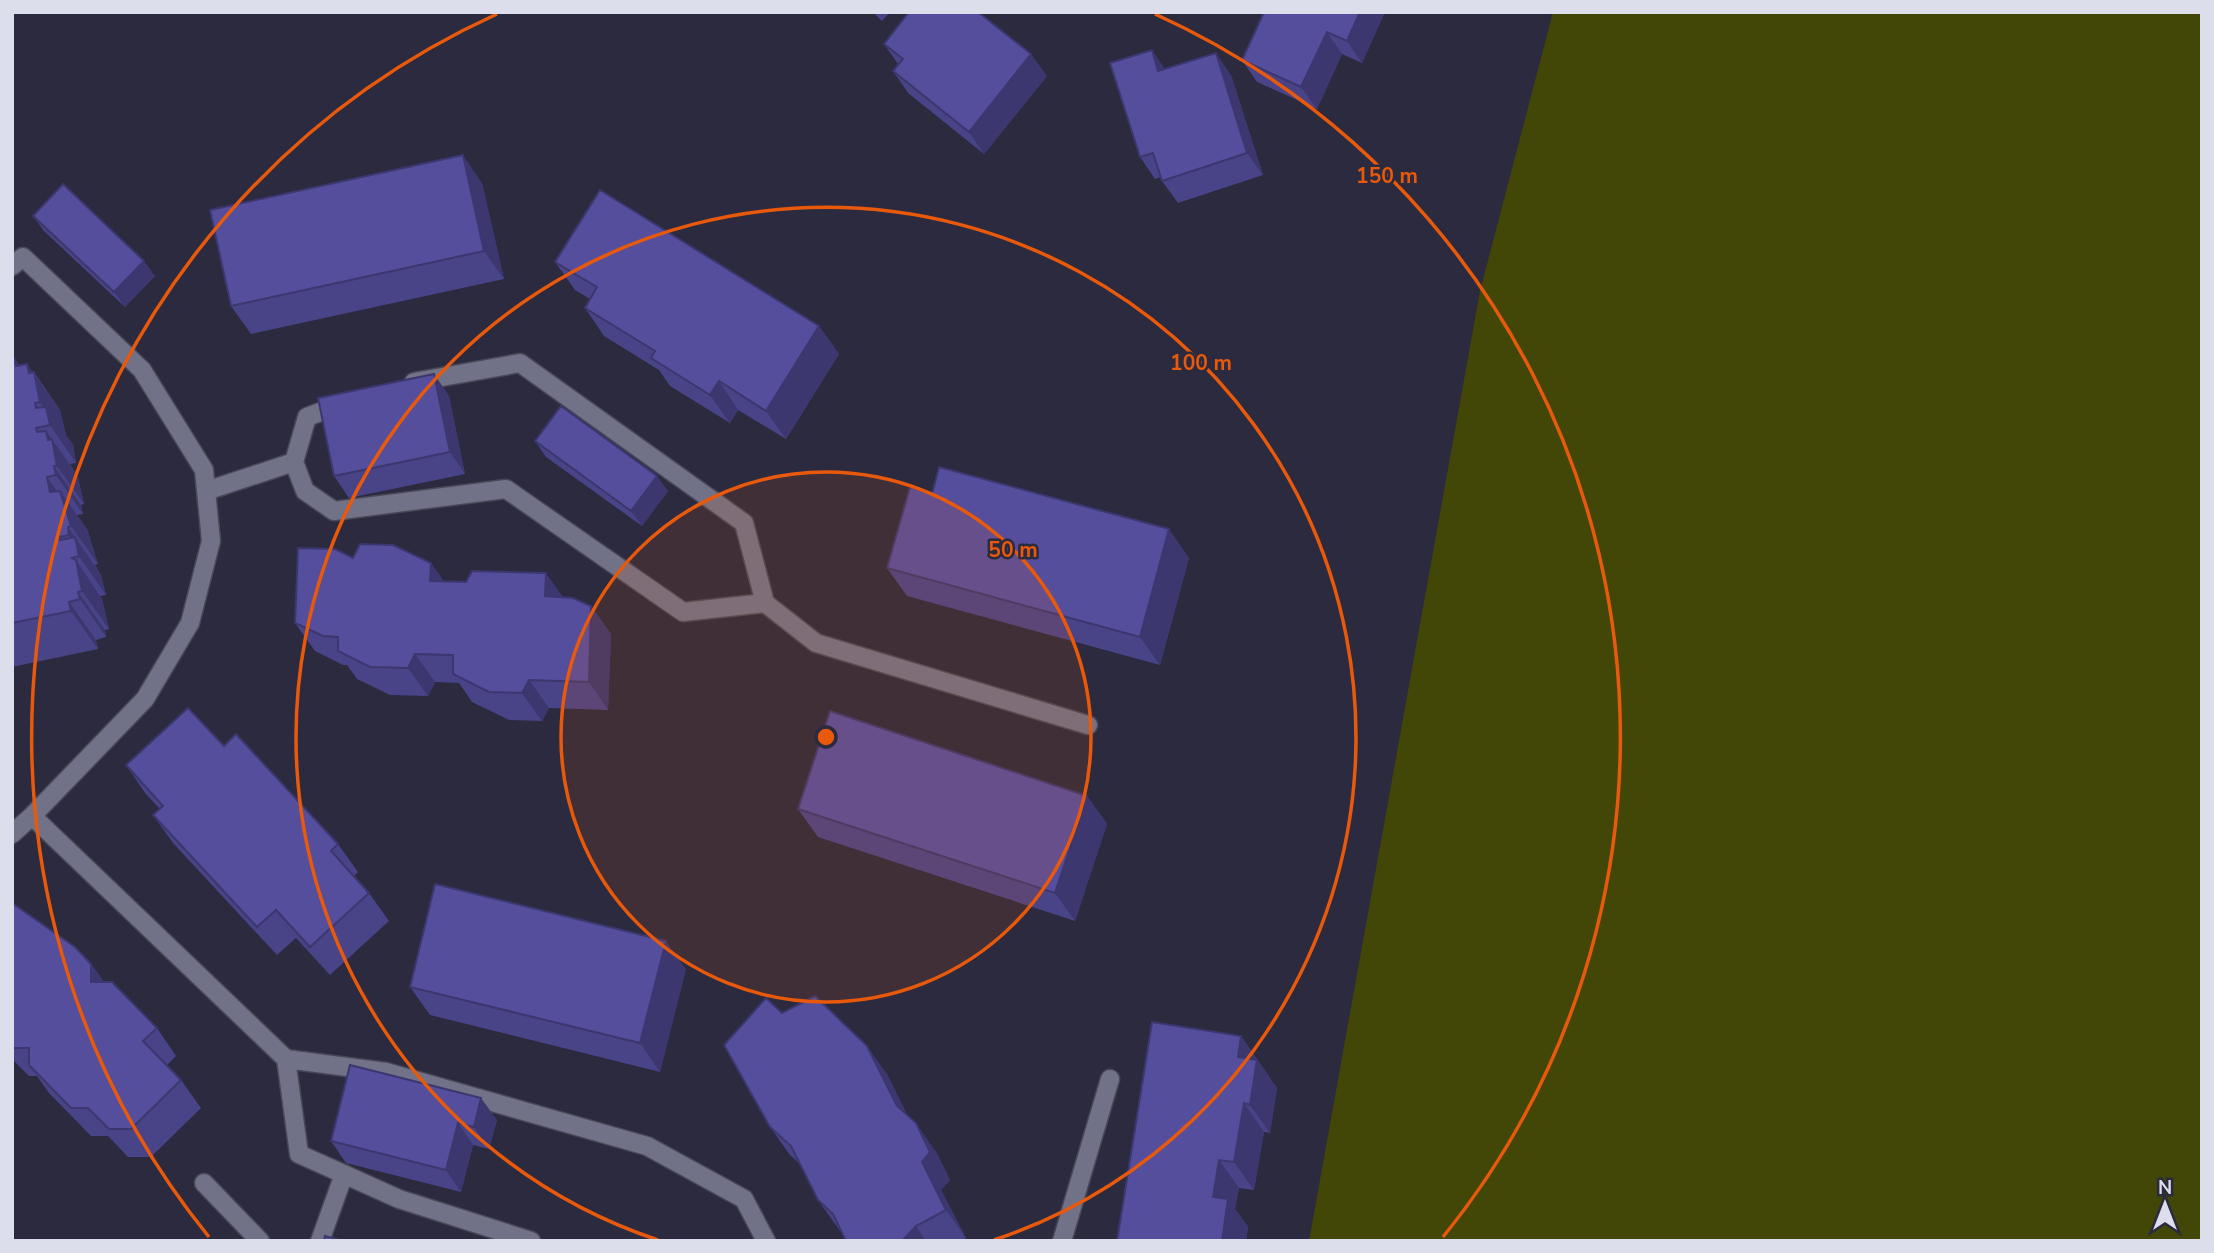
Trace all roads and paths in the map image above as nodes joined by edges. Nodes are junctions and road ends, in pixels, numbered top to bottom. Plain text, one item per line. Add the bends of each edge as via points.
1 (16, 256) edge
2 (398, 384) edge
3 (359, 397) edge
4 (294, 462) junction
5 (206, 491) junction
6 (765, 603) junction
7 (1088, 725) dead end
8 (32, 816) junction
9 (12, 834) edge
10 (286, 1059) junction
11 (1110, 1079) dead end
12 (344, 1174) junction
13 (204, 1183) dead end
14 (260, 1241) edge
15 (320, 1241) edge
16 (531, 1241) edge
17 (766, 1241) edge
18 (1062, 1241) edge

1 - 5 street via 142,370 204,470
2 - 6 street via 520,363 744,523
3 - 4 street via 307,417
4 - 5 street
4 - 6 street via 305,491 334,511 506,489 683,612
5 - 8 street via 211,541 190,623 145,699
6 - 7 street via 816,643
8 - 9 street
8 - 10 street
10 - 12 street via 299,1154
10 - 17 street via 386,1072 647,1146 744,1199
11 - 18 street
12 - 15 street
12 - 16 street via 399,1199
13 - 14 street

